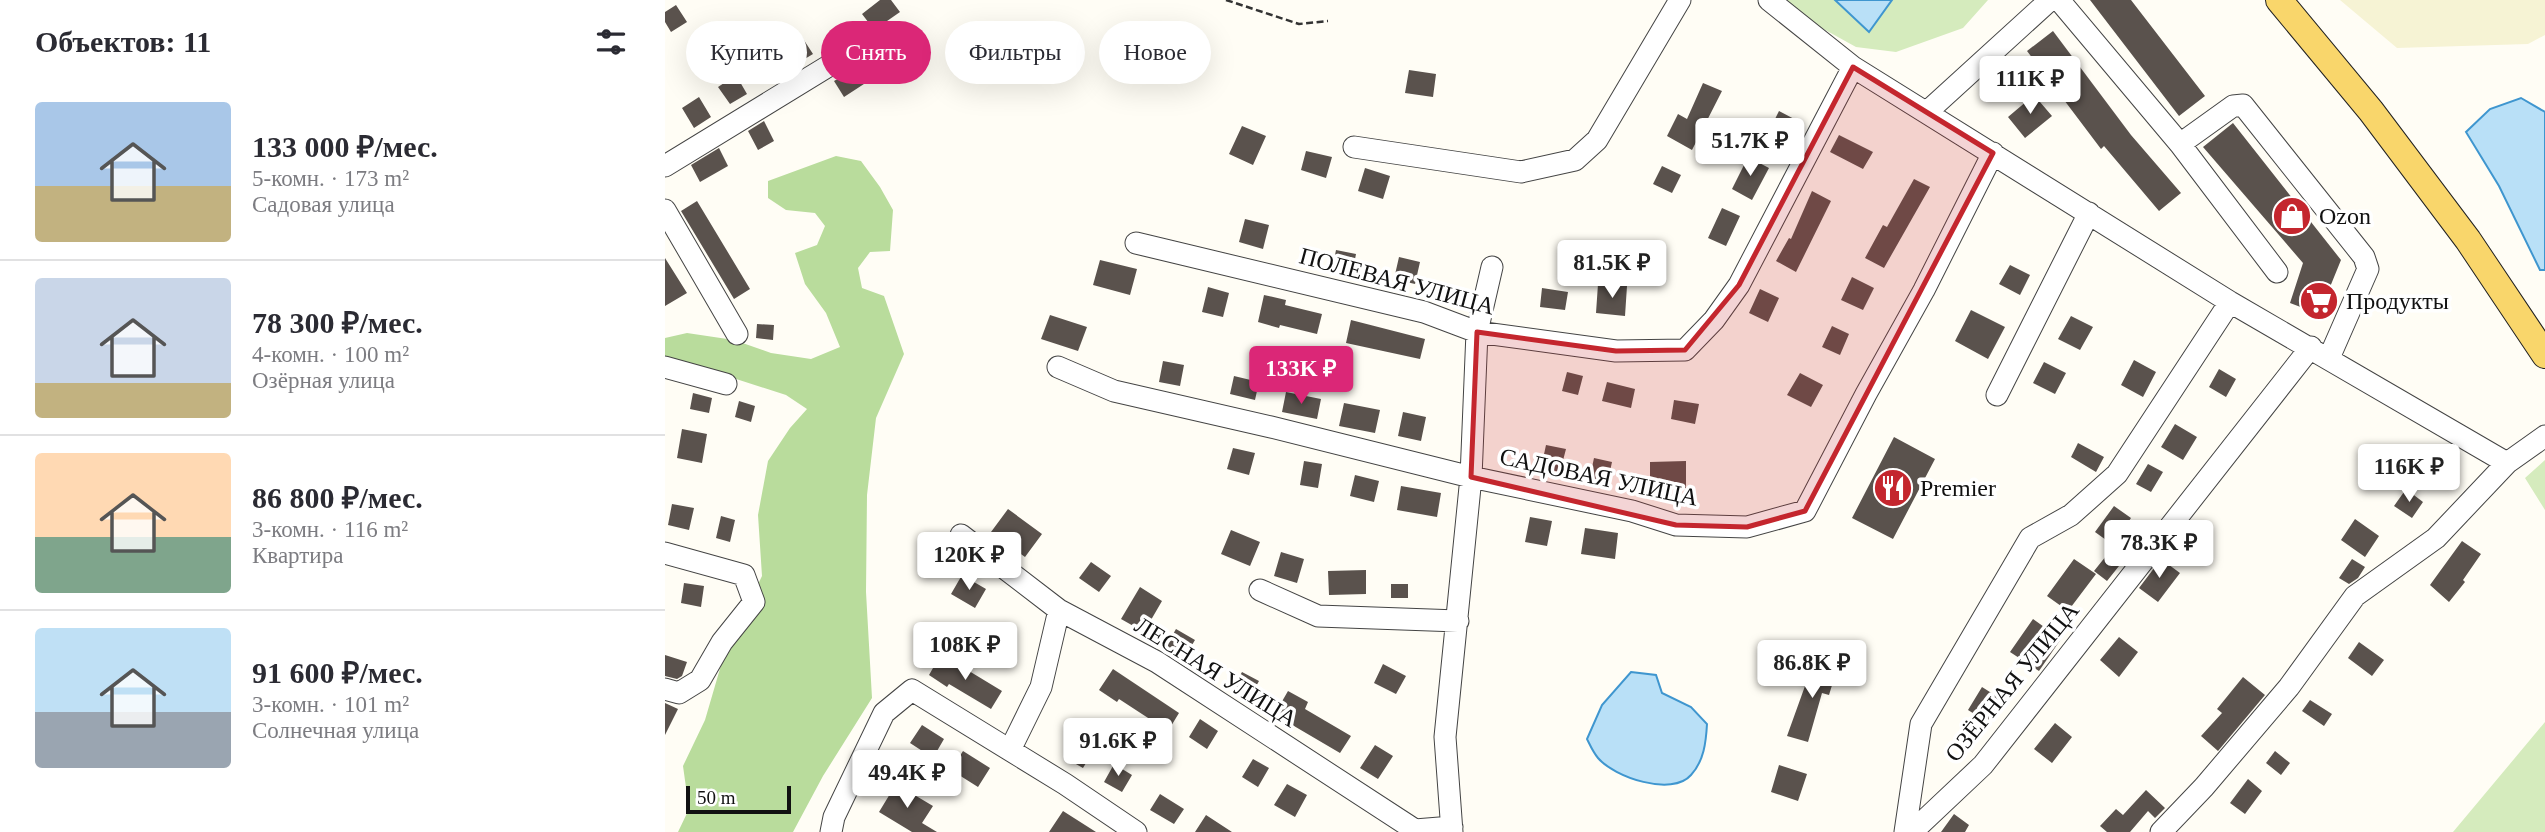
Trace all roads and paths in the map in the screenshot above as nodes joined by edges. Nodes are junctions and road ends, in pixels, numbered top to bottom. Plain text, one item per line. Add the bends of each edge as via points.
1 (1226, 0) edge
2 (1680, 0) edge
3 (1769, 0) edge
4 (2050, 0) edge
5 (2059, 0) edge
6 (2279, 0) edge
7 (1328, 21) dead end
8 (1853, 67) junction
9 (821, 71) edge
10 (1927, 112) junction
11 (2180, 144) junction
12 (1354, 146) dead end
13 (1993, 153) junction
14 (665, 166) edge
15 (665, 210) edge
16 (2085, 221) junction
17 (1136, 243) dead end
18 (1492, 267) dead end
19 (2277, 272) dead end
20 (2230, 302) junction
21 (1477, 332) junction
22 (737, 334) dead end
23 (2314, 355) junction
24 (2545, 355) edge
25 (665, 367) edge
26 (1058, 367) dead end
27 (726, 384) dead end
28 (1997, 395) dead end
29 (2545, 436) edge
30 (2507, 463) junction
31 (1471, 477) junction
32 (961, 535) dead end
33 (665, 553) edge
34 (1260, 590) dead end
35 (1059, 610) junction
36 (1458, 621) junction
37 (665, 689) edge
38 (1010, 750) junction
39 (1452, 830) edge
40 (831, 832) edge
41 (1136, 832) edge
42 (1905, 832) edge
43 (1912, 832) edge
44 (2161, 832) edge

1 - 7 path via 1300,24
2 - 12 street via 1597,140 1575,160 1521,172
3 - 8 street
4 - 10 street
5 - 11 street
6 - 24 main road via 2371,111 2468,240
8 - 10 street
8 - 21 street, ПОЛЕВАЯ УЛИЦА via 1739,285 1685,349 1616,351
9 - 14 street
10 - 13 street
11 - 19 street
11 - 23 street, ОЗЁРНАЯ УЛИЦА via 2233,106 2243,105 2364,257 2368,269
13 - 16 street
13 - 31 street, САДОВАЯ УЛИЦА via 1805,511 1747,527 1676,525 1632,511
15 - 22 street
16 - 20 street
16 - 28 street
17 - 21 street, ПОЛЕВАЯ УЛИЦА via 1424,312
18 - 21 street
20 - 23 street
20 - 42 street via 2117,474 2071,515 2030,538 1921,724
21 - 31 street
23 - 30 street
23 - 43 street, ОЗЁРНАЯ УЛИЦА via 1983,765
25 - 27 street
26 - 31 street, САДОВАЯ УЛИЦА via 1114,391
29 - 30 street
30 - 44 street via 2436,538 2355,596 2289,687
31 - 36 street
32 - 35 street, ЛЕСНАЯ УЛИЦА
33 - 37 street via 744,575 754,603 700,680 679,693
34 - 36 street via 1318,616
35 - 38 street via 1041,687
35 - 39 street, ЛЕСНАЯ УЛИЦА via 1157,662 1415,831
36 - 39 street via 1445,737
38 - 40 street via 912,690 884,713
38 - 41 street

